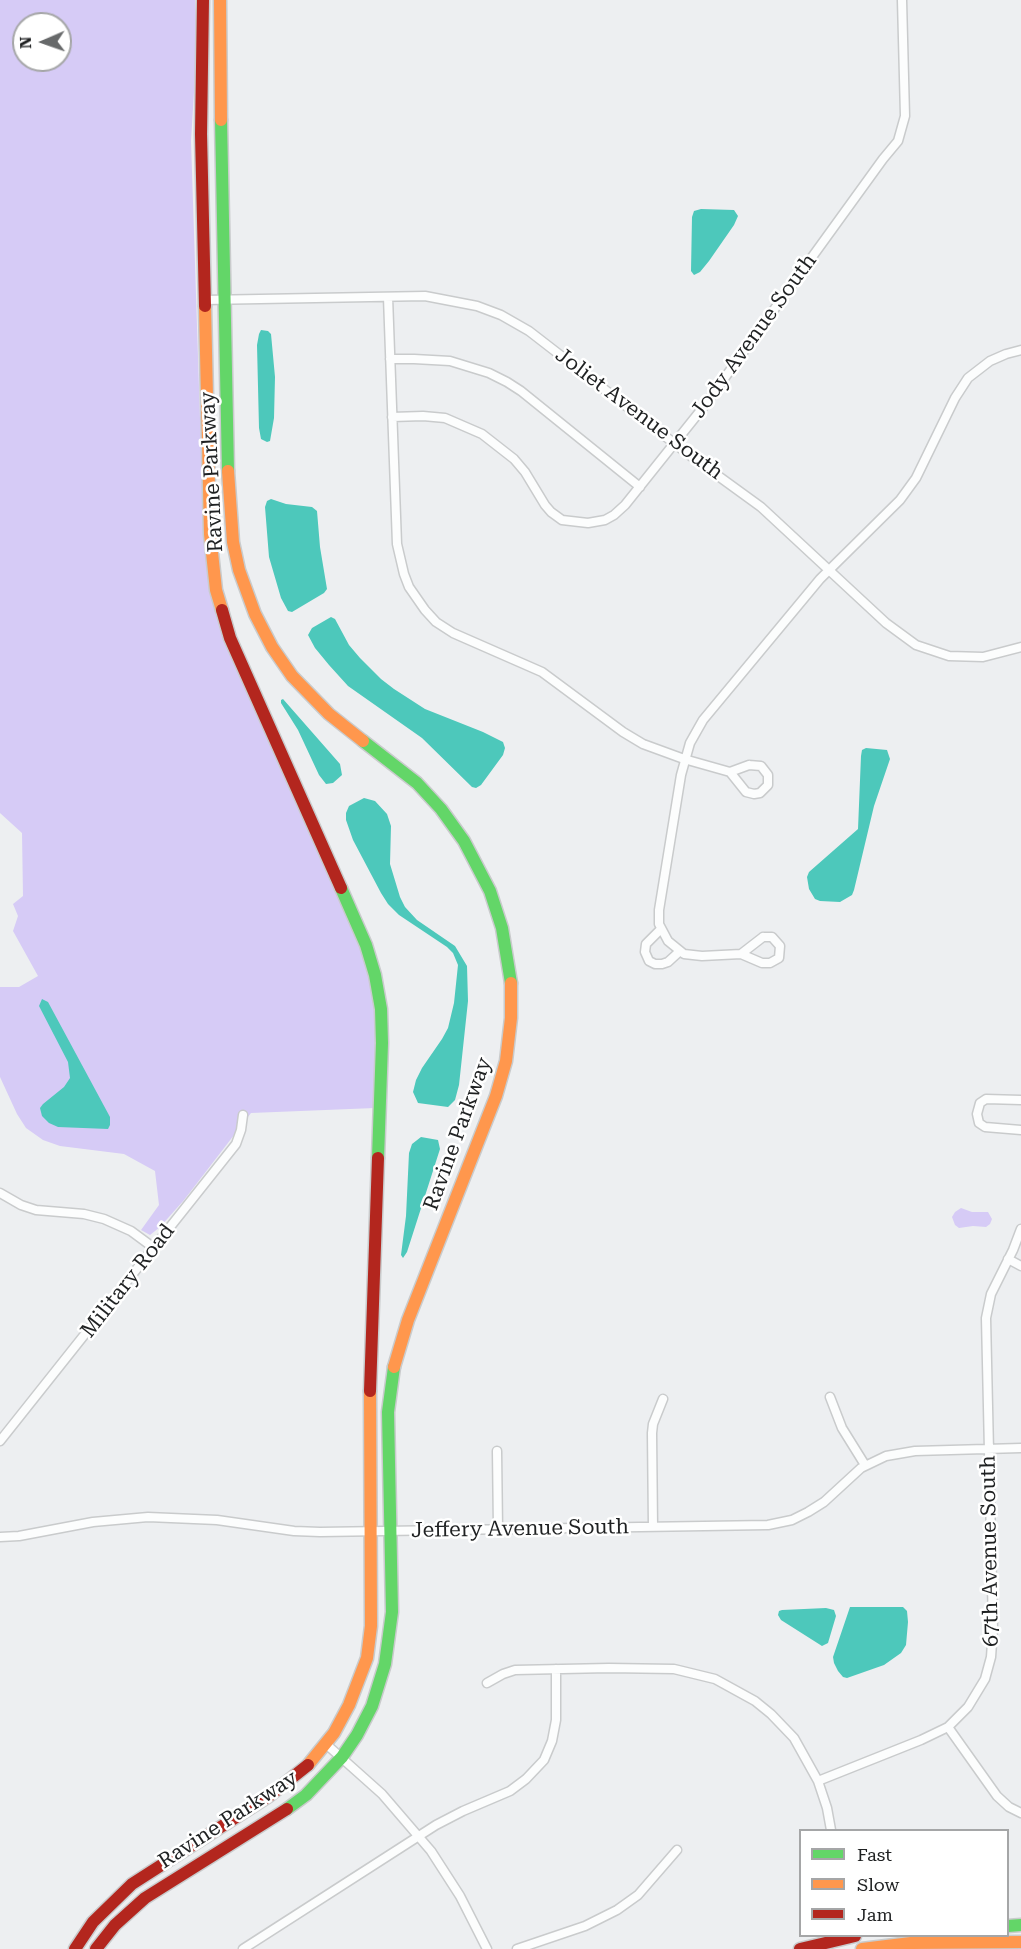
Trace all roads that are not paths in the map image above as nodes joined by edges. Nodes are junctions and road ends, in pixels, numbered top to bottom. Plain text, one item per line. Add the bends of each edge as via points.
1 (203, 0) edge
2 (220, 0) edge
3 (902, 0) edge
4 (388, 297) junction
5 (205, 300) junction
6 (224, 300) junction
7 (1021, 350) edge
8 (390, 359) junction
9 (392, 417) junction
10 (674, 444) junction
11 (640, 487) junction
12 (828, 570) junction
13 (1021, 646) edge
14 (684, 759) junction
15 (730, 772) junction
16 (661, 929) junction
17 (680, 951) junction
18 (741, 954) dead end
19 (1021, 1100) edge
20 (243, 1115) dead end
21 (1021, 1130) edge
22 (0, 1194) edge
23 (1021, 1229) edge
24 (154, 1248) junction
25 (1008, 1259) junction
26 (1021, 1266) edge
27 (830, 1396) dead end
28 (663, 1399) dead end
29 (0, 1441) edge
30 (988, 1448) junction
31 (1021, 1448) edge
32 (497, 1451) dead end
33 (865, 1465) junction
34 (653, 1527) junction
35 (498, 1529) junction
36 (370, 1532) junction
37 (390, 1532) junction
38 (0, 1537) edge
39 (556, 1669) junction
40 (487, 1683) dead end
41 (948, 1727) junction
42 (326, 1744) junction
43 (342, 1757) junction
44 (818, 1781) junction
45 (1021, 1813) edge
46 (831, 1829) edge
47 (418, 1836) junction
48 (677, 1850) dead end
49 (846, 1939) edge
50 (1021, 1942) edge
51 (75, 1949) edge
52 (96, 1949) edge
53 (243, 1949) edge
54 (487, 1949) edge
55 (517, 1949) edge
56 (800, 1949) edge
57 (862, 1949) edge

1 - 5 street, Ravine Parkway
2 - 6 street, Ravine Parkway
3 - 10 street, Jody Avenue South via 905,116 898,141
4 - 6 street, Joliet Avenue South
4 - 8 street
4 - 10 street, Joliet Avenue South via 450,300 501,315 529,331
5 - 6 street, Joliet Avenue South
5 - 36 street, Ravine Parkway via 210,543 219,604 233,646 366,945 381,1009 369,1423
6 - 37 street, Ravine Parkway via 231,528 239,570 255,614 282,662 310,697 410,777 452,824 490,891 509,963 511,1018 502,1078 395,1363 388,1412
7 - 12 street via 990,361 968,378 908,489
8 - 9 street
8 - 11 street via 450,361 507,382
9 - 11 street, Jody Avenue South via 445,418 482,434 514,459 545,505 562,520 605,520
9 - 14 street via 397,544 404,574 425,610 453,633 542,672 632,738
10 - 11 street, Jody Avenue South
10 - 12 street, Joliet Avenue South via 773,517
12 - 13 street, Joliet Avenue South via 916,645 950,656 983,657
12 - 14 street via 703,720
14 - 15 street
14 - 16 street via 659,910
15 - 15 street via 750,794 760,793 768,785 767,772 758,765
16 - 17 street
16 - 17 street via 646,944 649,961 662,964
17 - 18 street via 695,956
19 - 21 street via 986,1099 976,1114 985,1127
20 - 24 street, Military Road via 236,1144
22 - 24 street via 36,1210 104,1219 131,1231
23 - 25 street, 67th Avenue South
24 - 29 street, Military Road
25 - 26 street
25 - 30 street, 67th Avenue South via 991,1294 986,1318
27 - 33 street via 842,1428
28 - 34 street via 652,1433
30 - 31 street, Jeffery Avenue South
30 - 33 street, Jeffery Avenue South via 904,1451
30 - 41 street, 67th Avenue South via 991,1657 980,1689
32 - 35 street
33 - 34 street, Jeffery Avenue South via 824,1502 792,1520 760,1525
34 - 35 street, Jeffery Avenue South
35 - 37 street, Jeffery Avenue South
36 - 37 street, Jeffery Avenue South
36 - 38 street, Jeffery Avenue South via 301,1532 217,1520 148,1517
36 - 42 street, Ravine Parkway via 371,1617 367,1659 350,1705
37 - 43 street, Ravine Parkway via 392,1612 386,1664 372,1706
39 - 40 street via 511,1671
39 - 44 street via 662,1668 715,1679 771,1714 794,1738
39 - 47 street via 555,1731 538,1767 515,1788
41 - 44 street, 67th Avenue South
41 - 45 street via 997,1796
42 - 43 street
42 - 51 street, Ravine Parkway via 312,1762 279,1790 132,1884 99,1915
43 - 47 street via 382,1794
43 - 52 street, Ravine Parkway via 291,1806 145,1898
44 - 46 street
47 - 53 street
47 - 54 street via 446,1872
48 - 55 street via 638,1895 617,1910 585,1926
49 - 56 street
50 - 57 street via 911,1943

